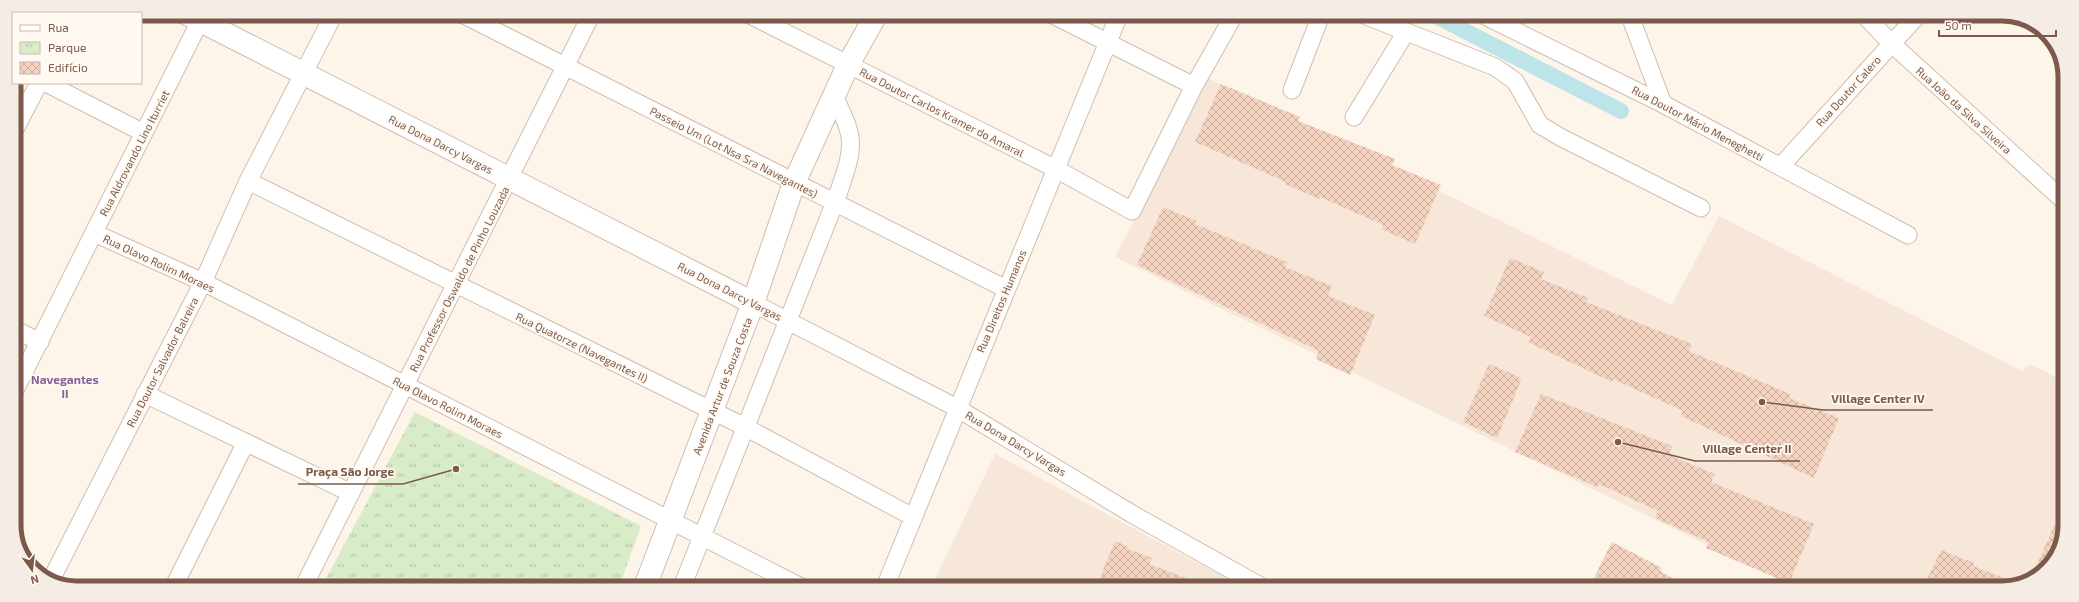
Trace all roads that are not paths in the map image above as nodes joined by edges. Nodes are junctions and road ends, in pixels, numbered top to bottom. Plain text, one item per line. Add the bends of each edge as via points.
1 (192, 21) edge
2 (202, 21) edge
3 (330, 21) edge
4 (476, 21) edge
5 (588, 21) edge
6 (762, 21) edge
7 (873, 21) edge
8 (1065, 21) edge
9 (1117, 21) edge
10 (1231, 21) edge
11 (1318, 21) edge
12 (1379, 21) edge
13 (1495, 21) edge
14 (1632, 21) edge
15 (1870, 21) edge
16 (1912, 21) edge
17 (1406, 32) junction
18 (1108, 43) junction
19 (1890, 43) junction
20 (848, 65) junction
21 (565, 67) junction
22 (303, 73) junction
23 (38, 84) edge
24 (48, 84) edge
25 (1194, 86) junction
26 (1292, 90) dead end
27 (834, 96) junction
28 (1663, 104) junction
29 (1354, 117) dead end
30 (21, 118) edge
31 (144, 133) junction
32 (1780, 167) junction
33 (1056, 169) junction
34 (509, 179) junction
35 (248, 181) junction
36 (794, 183) junction
37 (2058, 196) edge
38 (1701, 208) dead end
39 (94, 233) junction
40 (1908, 236) dead end
41 (203, 282) junction
42 (456, 284) junction
43 (1006, 289) junction
44 (753, 304) junction
45 (788, 321) junction
46 (21, 332) edge
47 (40, 342) junction
48 (21, 379) edge
49 (405, 385) junction
50 (145, 394) junction
51 (957, 408) junction
52 (713, 412) junction
53 (745, 427) junction
54 (246, 442) junction
55 (351, 493) junction
56 (913, 517) junction
57 (669, 520) junction
58 (701, 536) junction
59 (53, 576) edge
60 (176, 581) edge
61 (307, 581) edge
62 (647, 581) edge
63 (684, 581) edge
64 (789, 581) edge
65 (886, 581) edge
66 (1251, 581) edge

1 - 31 street, Rua Aldrovando Lino Iturriet
2 - 22 street, Rua Dona Darcy Vargas
3 - 22 street, Rua Doutor Salvador Balreira
4 - 21 street, Passeio Um (Lot Nsa Sra Navegantes)
5 - 21 street, Rua Professor Oswaldo de Pinho Louzada
6 - 20 street, Rua Doutor Carlos Kramer do Amaral
7 - 20 street, Avenida Artur de Souza Costa
8 - 18 street
9 - 18 street, Rua Direitos Humanos
10 - 25 street
11 - 26 street
12 - 17 street
13 - 28 street, Rua Doutor Mário Meneghetti
14 - 28 street
15 - 19 street, Rua João da Silva Silveira
16 - 19 street, Rua Doutor Calero
17 - 29 street
17 - 38 street via 1495,67 1515,81 1540,125
18 - 25 street
18 - 33 street, Rua Direitos Humanos
19 - 32 street, Rua Doutor Calero
19 - 37 street, Rua João da Silva Silveira
20 - 27 street, Avenida Artur de Souza Costa
20 - 33 street, Rua Doutor Carlos Kramer do Amaral
21 - 34 street, Rua Professor Oswaldo de Pinho Louzada
21 - 36 street, Passeio Um (Lot Nsa Sra Navegantes)
22 - 34 street, Rua Dona Darcy Vargas
22 - 35 street, Rua Doutor Salvador Balreira
23 - 30 street
24 - 31 street
25 - 33 street, Rua Doutor Carlos Kramer do Amaral via 1132,211
27 - 36 street, Avenida Artur de Souza Costa
27 - 45 street via 850,137 849,159 837,197
28 - 32 street, Rua Doutor Mário Meneghetti
31 - 39 street, Rua Aldrovando Lino Iturriet
32 - 40 street, Rua Doutor Mário Meneghetti
33 - 43 street, Rua Direitos Humanos
34 - 42 street, Rua Professor Oswaldo de Pinho Louzada
34 - 44 street, Rua Dona Darcy Vargas
35 - 41 street, Rua Doutor Salvador Balreira
35 - 42 street, Rua Quatorze (Navegantes II)
36 - 43 street, Passeio Um (Lot Nsa Sra Navegantes)
36 - 44 street, Avenida Artur de Souza Costa
39 - 41 street, Rua Olavo Rolim Moraes
39 - 47 street, Rua Aldrovando Lino Iturriet
41 - 49 street, Rua Olavo Rolim Moraes
41 - 50 street, Rua Doutor Salvador Balreira
42 - 49 street, Rua Professor Oswaldo de Pinho Louzada
42 - 52 street, Rua Quatorze (Navegantes II)
43 - 51 street, Rua Direitos Humanos
44 - 45 street, Rua Dona Darcy Vargas
44 - 52 street, Avenida Artur de Souza Costa
45 - 51 street, Rua Dona Darcy Vargas
45 - 53 street
46 - 47 street
47 - 48 street, Rua Aldrovando Lino Iturriet
49 - 55 street, Rua Professor Oswaldo de Pinho Louzada
49 - 57 street, Rua Olavo Rolim Moraes
50 - 54 street
50 - 59 street, Rua Doutor Salvador Balreira
51 - 56 street, Rua Direitos Humanos
51 - 66 street, Rua Dona Darcy Vargas via 1132,514
52 - 53 street, Rua Quatorze (Navegantes II)
52 - 57 street, Avenida Artur de Souza Costa
53 - 56 street, Rua Quatorze (Navegantes II)
53 - 58 street
54 - 55 street
54 - 60 street
55 - 61 street, Rua Professor Oswaldo de Pinho Louzada
56 - 65 street, Rua Direitos Humanos
57 - 58 street, Rua Olavo Rolim Moraes
57 - 62 street, Avenida Artur de Souza Costa
58 - 63 street
58 - 64 street, Rua Olavo Rolim Moraes

